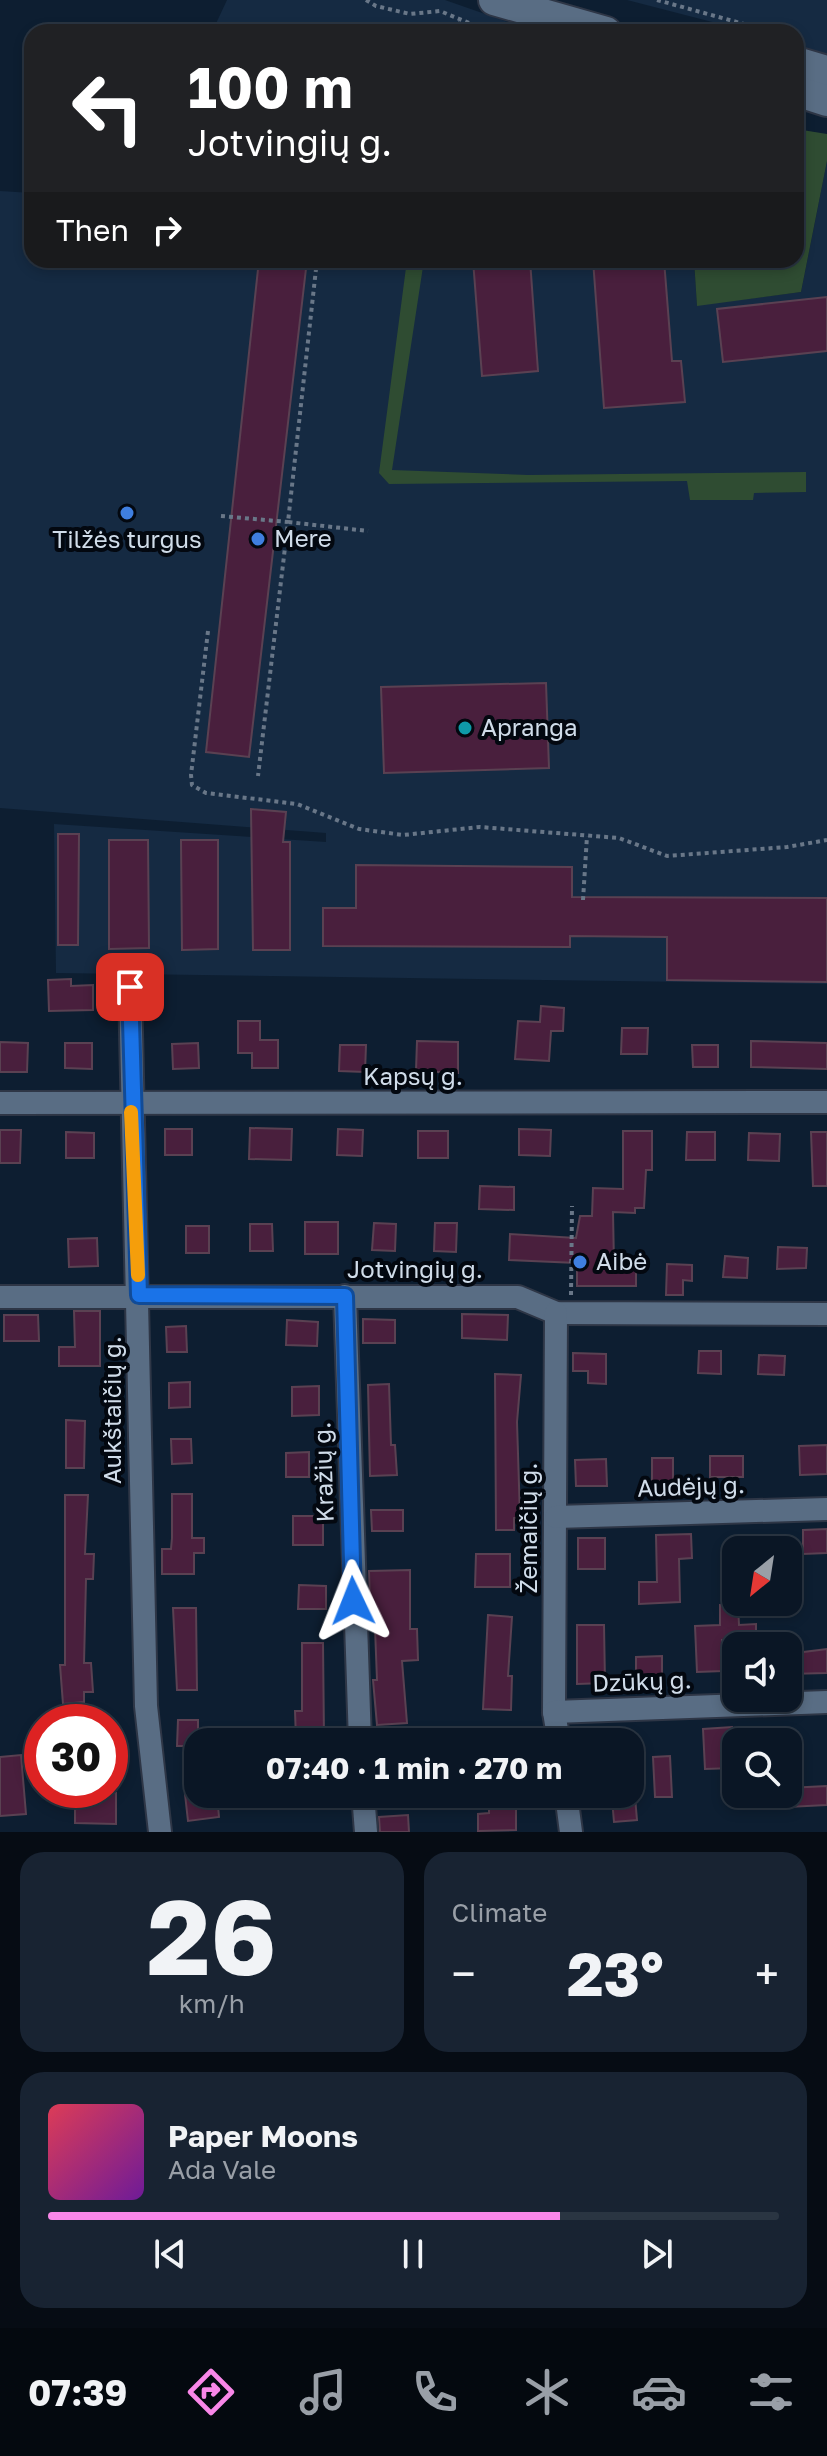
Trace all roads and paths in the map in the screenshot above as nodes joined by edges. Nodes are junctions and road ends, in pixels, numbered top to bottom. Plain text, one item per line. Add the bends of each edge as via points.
1 (366, 0) edge
2 (494, 0) edge
3 (657, 0) edge
4 (462, 20) junction
5 (459, 24) edge
6 (472, 24) edge
7 (578, 24) edge
8 (744, 24) edge
9 (804, 64) edge
10 (827, 71) edge
11 (804, 94) edge
12 (827, 101) edge
13 (316, 268) edge
14 (221, 516) dead end
15 (288, 522) junction
16 (368, 531) dead end
17 (208, 631) dead end
18 (258, 776) dead end
19 (587, 836) junction
20 (827, 840) edge
21 (583, 900) dead end
22 (130, 987) dead end
23 (827, 1102) edge
24 (0, 1103) edge
25 (131, 1104) junction
26 (572, 1206) dead end
27 (139, 1295) junction
28 (345, 1296) junction
29 (0, 1297) edge
30 (563, 1313) junction
31 (827, 1314) edge
32 (827, 1509) edge
33 (556, 1517) junction
34 (827, 1702) edge
35 (554, 1712) junction
36 (360, 1728) edge
37 (557, 1728) edge
38 (364, 1808) edge
39 (568, 1808) edge
40 (160, 1832) edge
41 (366, 1832) edge
42 (571, 1832) edge

1 - 4 path via 410,14 440,11
2 - 7 main road
3 - 8 path
4 - 5 path
4 - 6 path
9 - 10 main road
11 - 12 main road
13 - 15 path
14 - 15 path
15 - 16 path
15 - 18 path
17 - 19 path via 191,775 192,785 206,793 297,804 359,829 403,835 480,827
19 - 20 path via 619,838 667,856
19 - 21 path
22 - 25 street, Aukštaičių g.
23 - 25 street, Kapsų g.
24 - 25 street, Kapsų g.
25 - 27 street, Aukštaičių g.
26 - 30 path
27 - 28 street, Jotvingių g.
27 - 29 street, Jotvingių g.
27 - 40 street, Aukštaičių g. via 145,1676
28 - 30 street, Jotvingių g. via 518,1297
28 - 36 street, Kražių g.
30 - 31 street, Jotvingių g.
30 - 33 street, Žemaičių g.
32 - 33 street, Audėjų g.
33 - 35 street, Žemaičių g.
34 - 35 street, Dzūkų g.
35 - 37 street, Žemaičių g.
38 - 41 street
39 - 42 street

